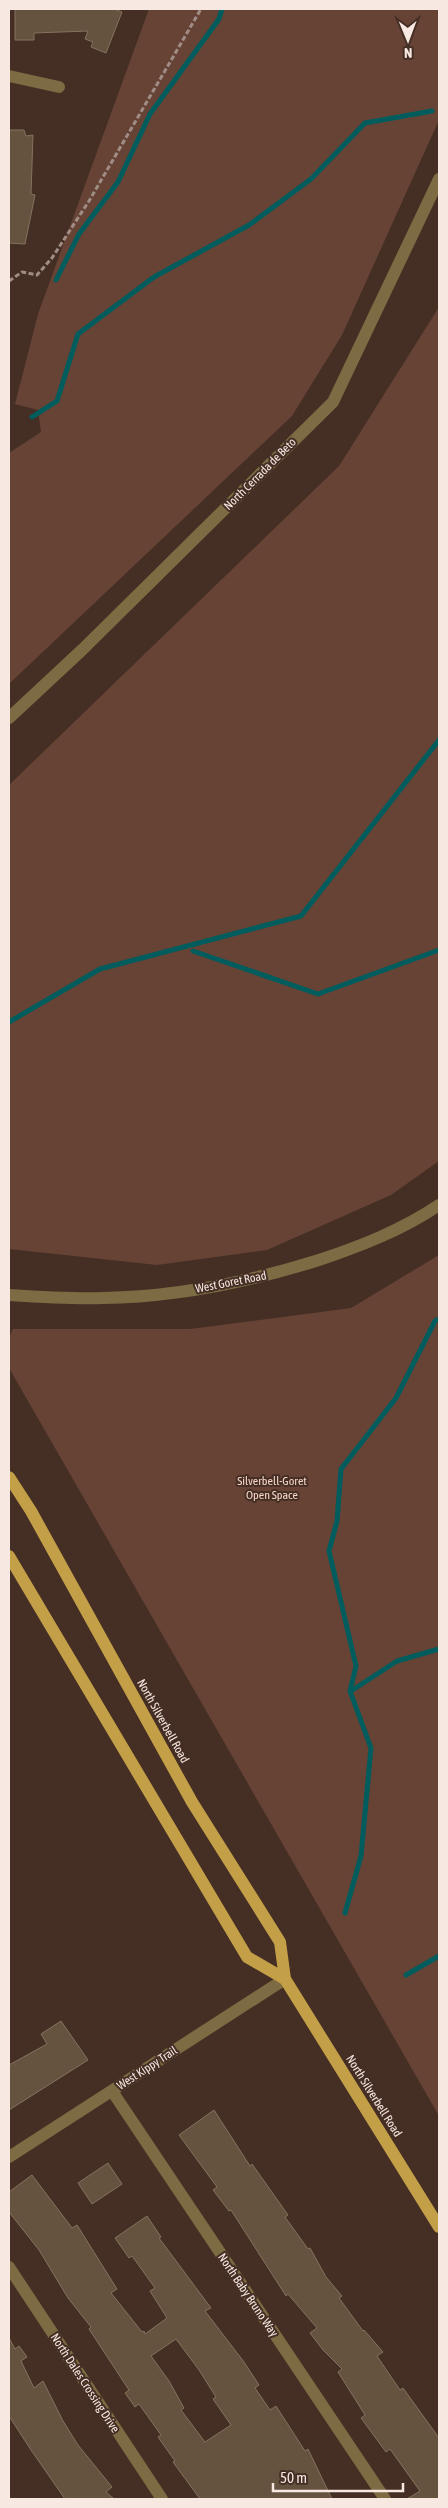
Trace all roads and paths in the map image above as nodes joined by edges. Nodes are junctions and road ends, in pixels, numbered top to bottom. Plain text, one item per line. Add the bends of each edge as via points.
1 (202, 9) edge
2 (9, 76) edge
3 (59, 87) dead end
4 (439, 179) edge
5 (9, 281) edge
6 (9, 718) edge
7 (439, 1205) edge
8 (9, 1295) edge
9 (9, 1477) edge
10 (9, 1556) edge
11 (285, 1979) junction
12 (112, 2091) junction
13 (9, 2157) edge
14 (439, 2227) edge
15 (9, 2267) edge
16 (162, 2499) edge
17 (385, 2499) edge

1 - 5 path via 52,258 37,275 22,272
2 - 3 street
4 - 6 street, North Cerrada de Beto via 333,402
7 - 8 street, West Goret Road via 361,1246 271,1275 178,1293 66,1299
9 - 11 main road, North Silverbell Road via 31,1510 192,1802 280,1942
10 - 11 main road, North Silverbell Road via 247,1958
11 - 12 street, West Kippy Trail
11 - 14 main road, North Silverbell Road
12 - 13 street, West Kippy Trail
12 - 17 street, North Baby Bruno Way
15 - 16 street, North Dales Crossing Drive

